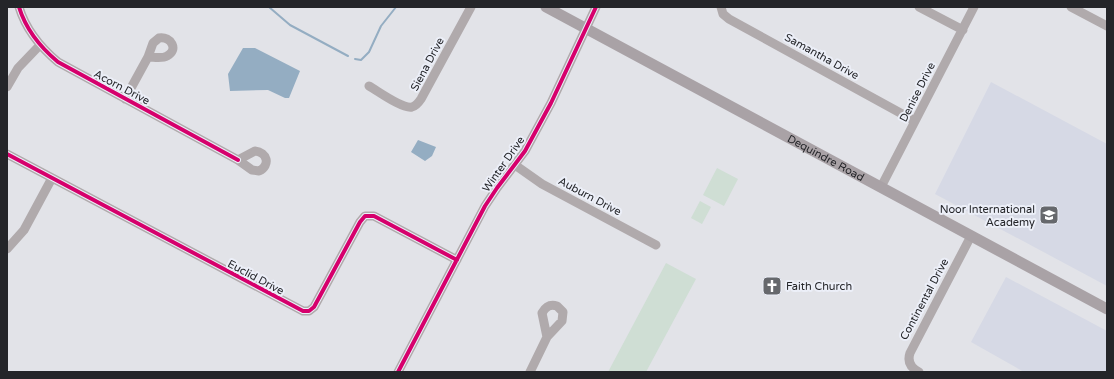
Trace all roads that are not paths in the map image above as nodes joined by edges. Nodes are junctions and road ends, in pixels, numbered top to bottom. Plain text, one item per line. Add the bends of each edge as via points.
1 (20, 7) edge
2 (471, 7) edge
3 (546, 7) edge
4 (596, 7) edge
5 (919, 7) edge
6 (974, 7) edge
7 (1071, 7) edge
8 (721, 8) edge
9 (1107, 26) edge
10 (586, 29) junction
11 (963, 30) junction
12 (40, 45) junction
13 (148, 57) dead end
14 (368, 86) dead end
15 (7, 87) edge
16 (125, 99) junction
17 (916, 121) junction
18 (7, 154) edge
19 (238, 160) dead end
20 (515, 165) junction
21 (52, 178) junction
22 (881, 187) junction
23 (971, 236) junction
24 (656, 245) dead end
25 (7, 249) edge
26 (457, 260) junction
27 (1107, 309) edge
28 (547, 337) dead end
29 (398, 372) edge
30 (530, 372) edge
31 (919, 372) edge

1 - 12 street, Acorn Drive via 30,31
2 - 14 street, Siena Drive via 416,105 404,106
3 - 10 main road, Dequindre Road
4 - 10 street, Winter Drive
5 - 11 street
6 - 11 street, Denise Drive
7 - 9 street
8 - 17 street, Samantha Drive via 729,19
10 - 20 street, Winter Drive via 542,120
10 - 22 main road, Dequindre Road
11 - 17 street, Denise Drive
12 - 15 street via 18,68
12 - 16 street, Acorn Drive via 63,65
13 - 16 street
16 - 19 street, Acorn Drive
17 - 22 street, Denise Drive
18 - 21 street, Euclid Drive
20 - 24 street, Auburn Drive via 542,184
20 - 26 street, Winter Drive via 490,198
21 - 25 street via 24,230
21 - 26 street, Euclid Drive via 303,311 309,311 314,307 365,216 374,216
22 - 23 main road, Dequindre Road
23 - 27 main road, Dequindre Road
23 - 31 street, Continental Drive via 910,353 909,363
26 - 29 street, Winter Drive
28 - 30 street

